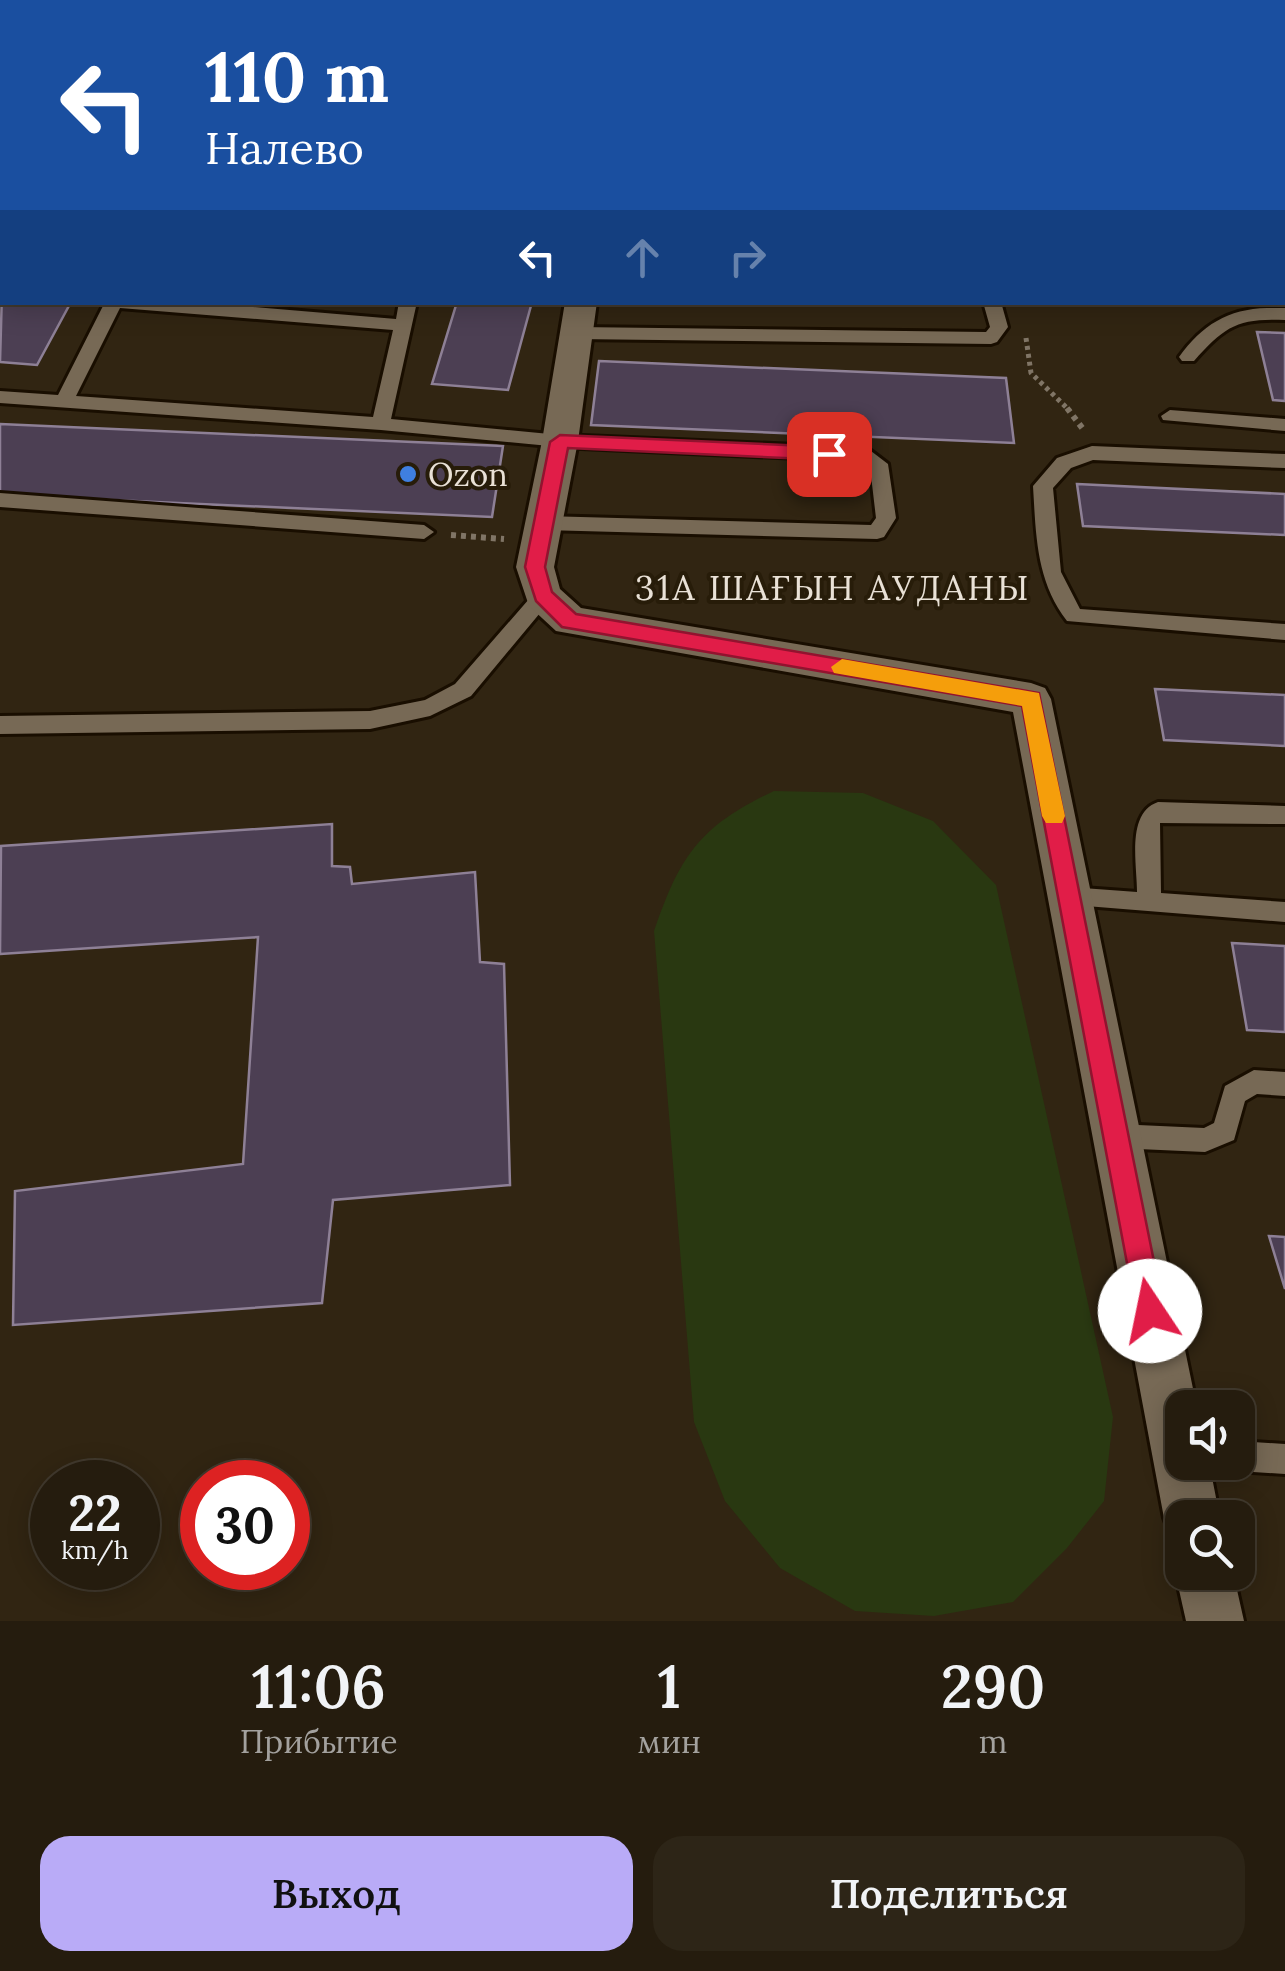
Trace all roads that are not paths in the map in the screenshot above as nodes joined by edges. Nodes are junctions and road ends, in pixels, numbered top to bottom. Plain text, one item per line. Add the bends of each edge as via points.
1 (115, 305) edge
2 (154, 305) edge
3 (407, 305) edge
4 (993, 305) edge
5 (1285, 314) edge
6 (578, 318) edge
7 (402, 325) junction
8 (1188, 357) dead end
9 (0, 397) edge
10 (66, 400) junction
11 (1170, 416) dead end
12 (382, 424) junction
13 (1285, 425) edge
14 (560, 442) junction
15 (1285, 461) edge
16 (0, 500) edge
17 (424, 532) road end
18 (542, 533) junction
19 (543, 596) junction
20 (1285, 632) edge
21 (0, 725) edge
22 (1285, 815) edge
23 (1070, 897) junction
24 (1149, 902) junction
25 (1285, 912) edge
26 (1285, 1084) edge
27 (1116, 1136) junction
28 (1167, 1390) edge
29 (1255, 1457) edge
30 (1285, 1460) edge
31 (1208, 1590) edge
32 (1215, 1621) edge

1 - 10 lane
2 - 7 lane
3 - 7 lane
4 - 6 lane via 999,328 990,338
5 - 8 lane via 1251,312 1216,324
6 - 14 street
7 - 12 lane
9 - 10 lane
10 - 12 lane
11 - 13 lane
12 - 14 lane
14 - 18 street
14 - 18 lane via 867,456 879,464 886,518 877,532
15 - 20 lane via 1092,453 1064,463 1043,486 1048,555 1063,604 1074,616
16 - 17 lane
18 - 19 street via 535,567
19 - 21 lane via 463,690 430,708 370,720
19 - 23 street via 570,621 1032,700
22 - 24 lane via 1158,811 1149,819
23 - 24 lane
23 - 27 street
24 - 25 lane
26 - 27 lane via 1254,1082 1234,1094 1225,1132 1205,1140
27 - 28 street
29 - 30 lane
31 - 32 street

